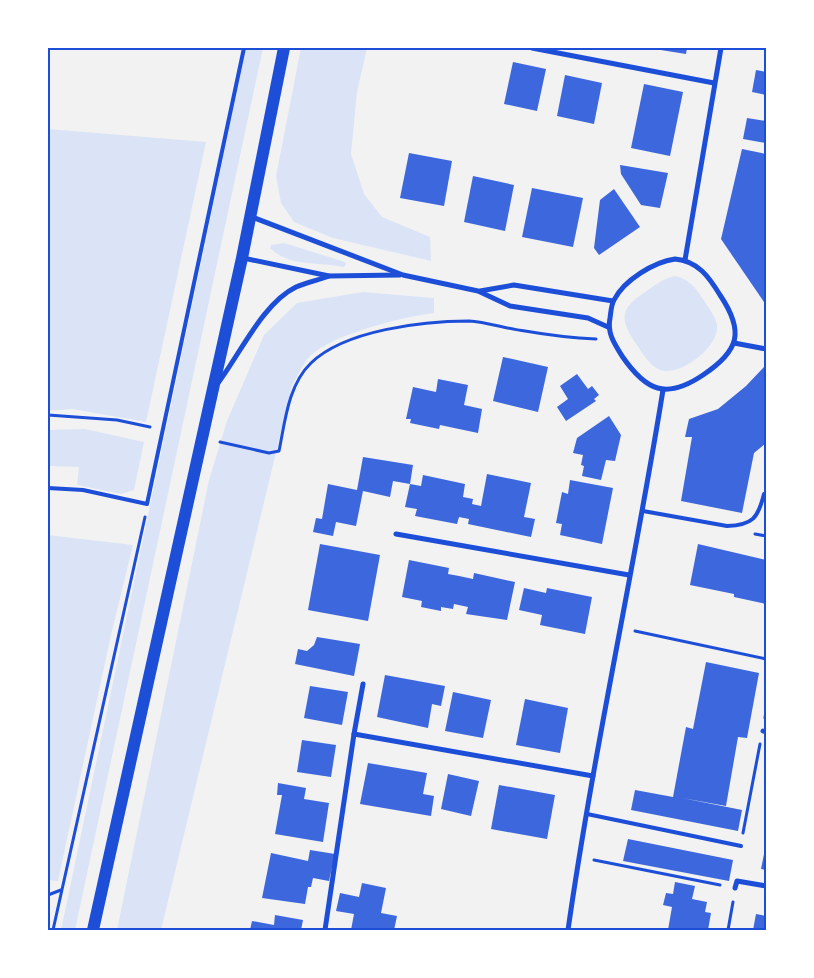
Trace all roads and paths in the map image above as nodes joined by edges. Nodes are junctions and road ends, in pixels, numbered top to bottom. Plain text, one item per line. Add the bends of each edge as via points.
1 (244, 48) edge
2 (284, 48) edge
3 (532, 48) edge
4 (721, 48) edge
5 (714, 83) junction
6 (249, 216) junction
7 (242, 258) junction
8 (685, 260) junction
9 (403, 275) junction
10 (329, 276) junction
11 (478, 291) junction
12 (613, 301) junction
13 (608, 327) junction
14 (612, 340) junction
15 (734, 343) junction
16 (766, 349) edge
17 (662, 390) junction
18 (211, 393) junction
19 (48, 415) edge
20 (117, 420) dead end
21 (269, 453) dead end
22 (48, 488) edge
23 (766, 493) edge
24 (147, 504) junction
25 (643, 511) junction
26 (396, 534) dead end
27 (629, 576) junction
28 (619, 628) junction
29 (766, 659) edge
30 (363, 684) dead end
31 (766, 710) edge
32 (765, 731) edge
33 (354, 734) junction
34 (594, 776) junction
35 (586, 814) junction
36 (741, 846) joint
37 (578, 857) junction
38 (766, 886) edge
39 (735, 888) junction
40 (61, 890) junction
41 (48, 894) edge
42 (53, 930) edge
43 (93, 930) edge
44 (325, 930) edge
45 (568, 930) edge
46 (728, 930) edge

1 - 24 lane
2 - 6 main road
3 - 5 street
4 - 5 street
5 - 8 street
6 - 7 main road
6 - 9 street
7 - 10 street
7 - 18 main road
8 - 12 street via 661,261 621,288
8 - 15 street via 707,275 732,313 736,330
9 - 10 street
9 - 11 street
10 - 18 street via 295,288 279,301 262,319
11 - 12 street via 514,286
11 - 13 street via 510,306 588,318
12 - 13 street
13 - 14 street
14 - 17 street via 636,376
14 - 21 path via 534,333 470,321 409,325 374,332 339,345 311,363 299,380 287,408 280,451
15 - 16 street
15 - 17 street via 723,362 686,386
17 - 25 street
18 - 43 main road
19 - 20 path
22 - 24 lane via 83,490
23 - 25 lane via 755,519 740,526
24 - 40 path
25 - 27 street
26 - 27 street
27 - 28 street
28 - 29 path
28 - 34 street
30 - 33 street
31 - 32 path
32 - 36 path
33 - 34 street
33 - 44 street
34 - 35 street
35 - 36 lane
35 - 37 street
37 - 39 path
37 - 45 street
38 - 39 street via 736,881
39 - 46 path
40 - 41 path
40 - 42 path

